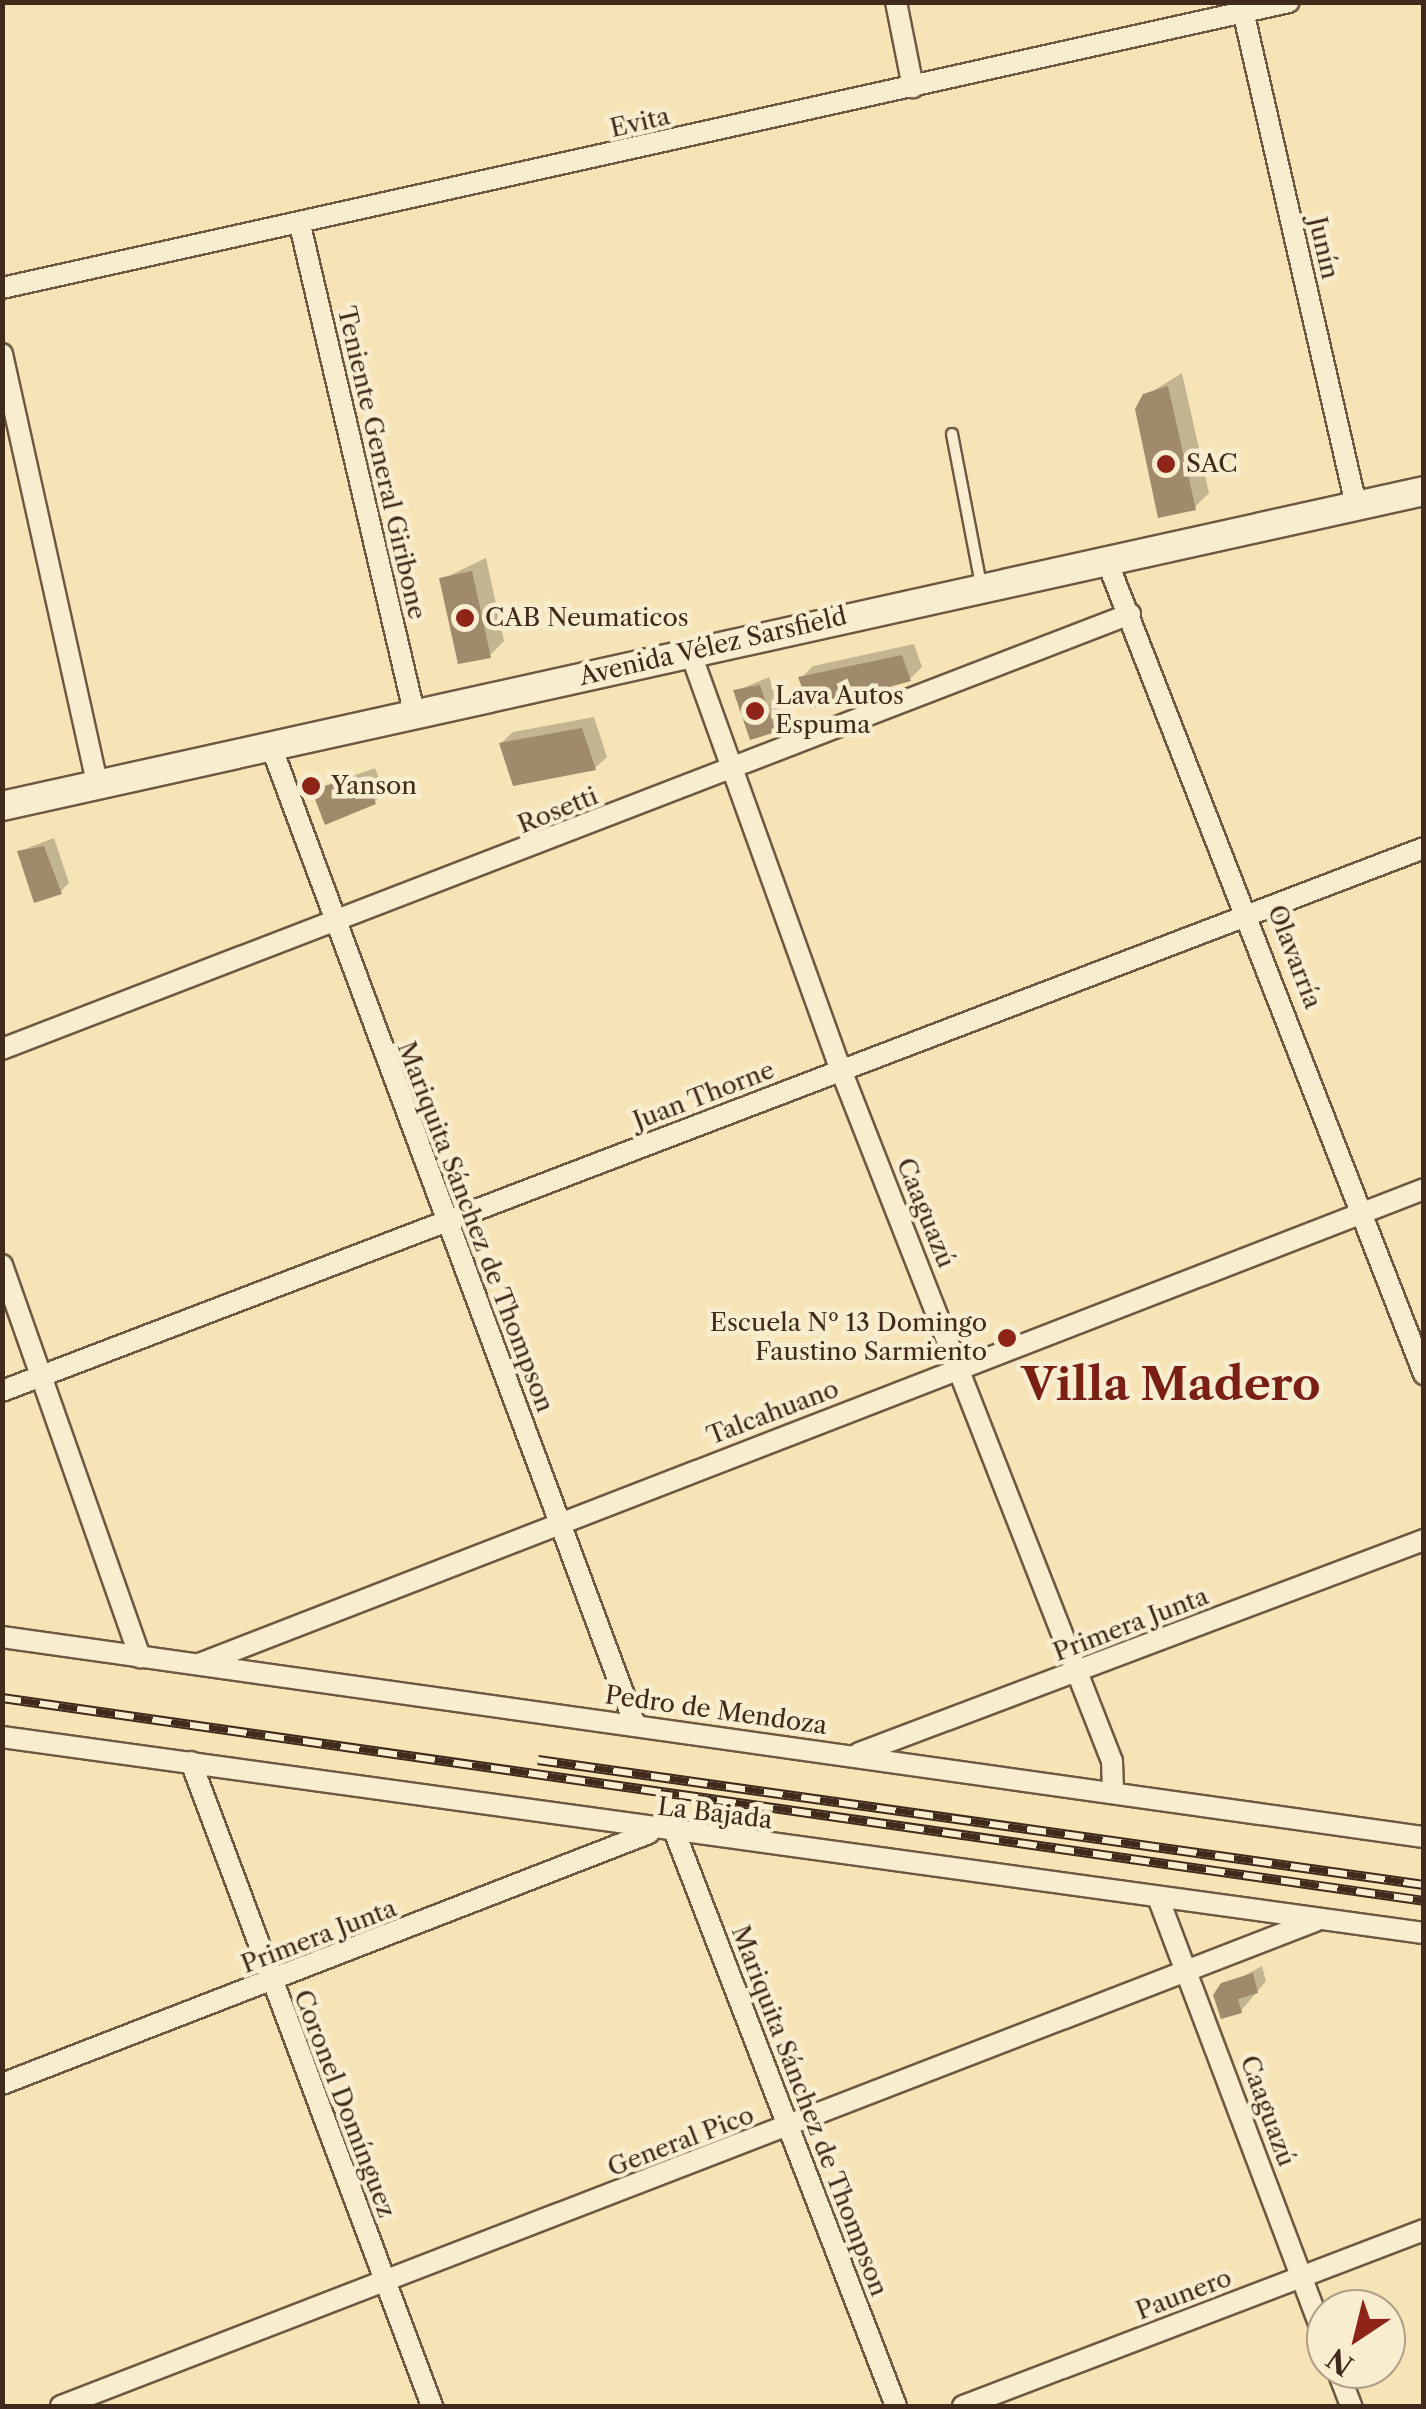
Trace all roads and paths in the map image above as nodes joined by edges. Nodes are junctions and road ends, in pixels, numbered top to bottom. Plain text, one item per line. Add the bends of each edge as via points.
1 (896, 2) edge
2 (1288, 2) edge
3 (1242, 8) edge
4 (914, 87) junction
5 (300, 225) junction
6 (2, 288) edge
7 (2, 354) edge
8 (952, 434) dead end
9 (1424, 491) edge
10 (1356, 505) junction
11 (1107, 561) junction
12 (981, 585) junction
13 (1130, 614) junction
14 (690, 654) junction
15 (414, 712) junction
16 (271, 746) junction
17 (733, 769) junction
18 (97, 784) junction
19 (2, 806) edge
20 (1424, 848) edge
21 (1252, 916) junction
22 (334, 927) junction
23 (2, 1049) edge
24 (841, 1070) junction
25 (1424, 1190) edge
26 (1363, 1212) junction
27 (445, 1220) junction
28 (2, 1265) edge
29 (961, 1370) junction
30 (1424, 1374) edge
31 (44, 1376) junction
32 (2, 1392) edge
33 (561, 1520) junction
34 (1424, 1540) edge
35 (2, 1636) edge
36 (140, 1656) junction
37 (198, 1665) junction
38 (1078, 1672) junction
39 (635, 1726) junction
40 (2, 1737) edge
41 (855, 1754) junction
42 (191, 1762) junction
43 (1113, 1790) junction
44 (652, 1832) junction
45 (675, 1833) junction
46 (1424, 1837) edge
47 (1159, 1900) junction
48 (1317, 1920) junction
49 (1424, 1933) edge
50 (1190, 1973) junction
51 (271, 1983) junction
52 (2, 2084) edge
53 (788, 2128) junction
54 (1424, 2230) edge
55 (1302, 2276) junction
56 (384, 2281) junction
57 (1307, 2289) edge
58 (61, 2406) edge
59 (432, 2406) edge
60 (896, 2406) edge
61 (963, 2406) edge

1 - 4 street
2 - 3 street, Evita
3 - 4 street, Evita
3 - 10 street, Junín
4 - 5 street, Evita
5 - 6 street, Evita
5 - 15 street, Teniente General Giribone
7 - 18 street
8 - 12 lane
9 - 10 main road, Avenida Vélez Sarsfield
10 - 11 main road, Avenida Vélez Sarsfield
11 - 12 main road, Avenida Vélez Sarsfield
11 - 13 street, Olavarría
12 - 14 main road, Avenida Vélez Sarsfield
13 - 17 street, Rosetti
13 - 21 street, Olavarría
14 - 15 main road, Avenida Vélez Sarsfield
14 - 17 street, Caaguazú
15 - 16 main road, Avenida Vélez Sarsfield
16 - 18 main road, Avenida Vélez Sarsfield
16 - 22 street, Mariquita Sánchez de Thompson
17 - 22 street, Rosetti
17 - 24 street, Caaguazú
18 - 19 main road, Avenida Vélez Sarsfield
20 - 21 street, Juan Thorne
21 - 24 street, Juan Thorne
21 - 26 street, Olavarría
22 - 23 street, Rosetti
22 - 27 street, Mariquita Sánchez de Thompson
24 - 27 street, Juan Thorne
24 - 29 street, Caaguazú
25 - 26 street, Talcahuano
26 - 29 street, Talcahuano
26 - 30 street, Olavarría
27 - 31 street, Juan Thorne
27 - 33 street, Mariquita Sánchez de Thompson
28 - 31 street
29 - 33 street, Talcahuano
29 - 38 street, Caaguazú
31 - 32 street, Juan Thorne
31 - 36 street
33 - 37 street, Talcahuano
33 - 39 street, Mariquita Sánchez de Thompson
34 - 38 street, Primera Junta
35 - 36 street, Pedro de Mendoza
36 - 37 street, Pedro de Mendoza
37 - 39 street, Pedro de Mendoza
38 - 41 street, Primera Junta
38 - 43 street, Caaguazú
39 - 41 street, Pedro de Mendoza
40 - 42 street, La Bajada
41 - 43 street, Pedro de Mendoza
42 - 44 street, La Bajada
42 - 51 street, Coronel Domínguez
43 - 46 street, Pedro de Mendoza
44 - 45 street, La Bajada
44 - 51 street, Primera Junta
45 - 47 street, La Bajada
45 - 53 street, Mariquita Sánchez de Thompson
47 - 48 street, La Bajada
47 - 50 street, Caaguazú
48 - 49 street, La Bajada
48 - 50 street, General Pico
50 - 53 street, General Pico
50 - 55 street, Caaguazú
51 - 52 street, Primera Junta
51 - 56 street, Coronel Domínguez
53 - 56 street, General Pico
53 - 60 street, Mariquita Sánchez de Thompson
54 - 55 street, Paunero
55 - 57 street, Caaguazú
55 - 61 street, Paunero
56 - 58 street, General Pico
56 - 59 street, Coronel Domínguez

